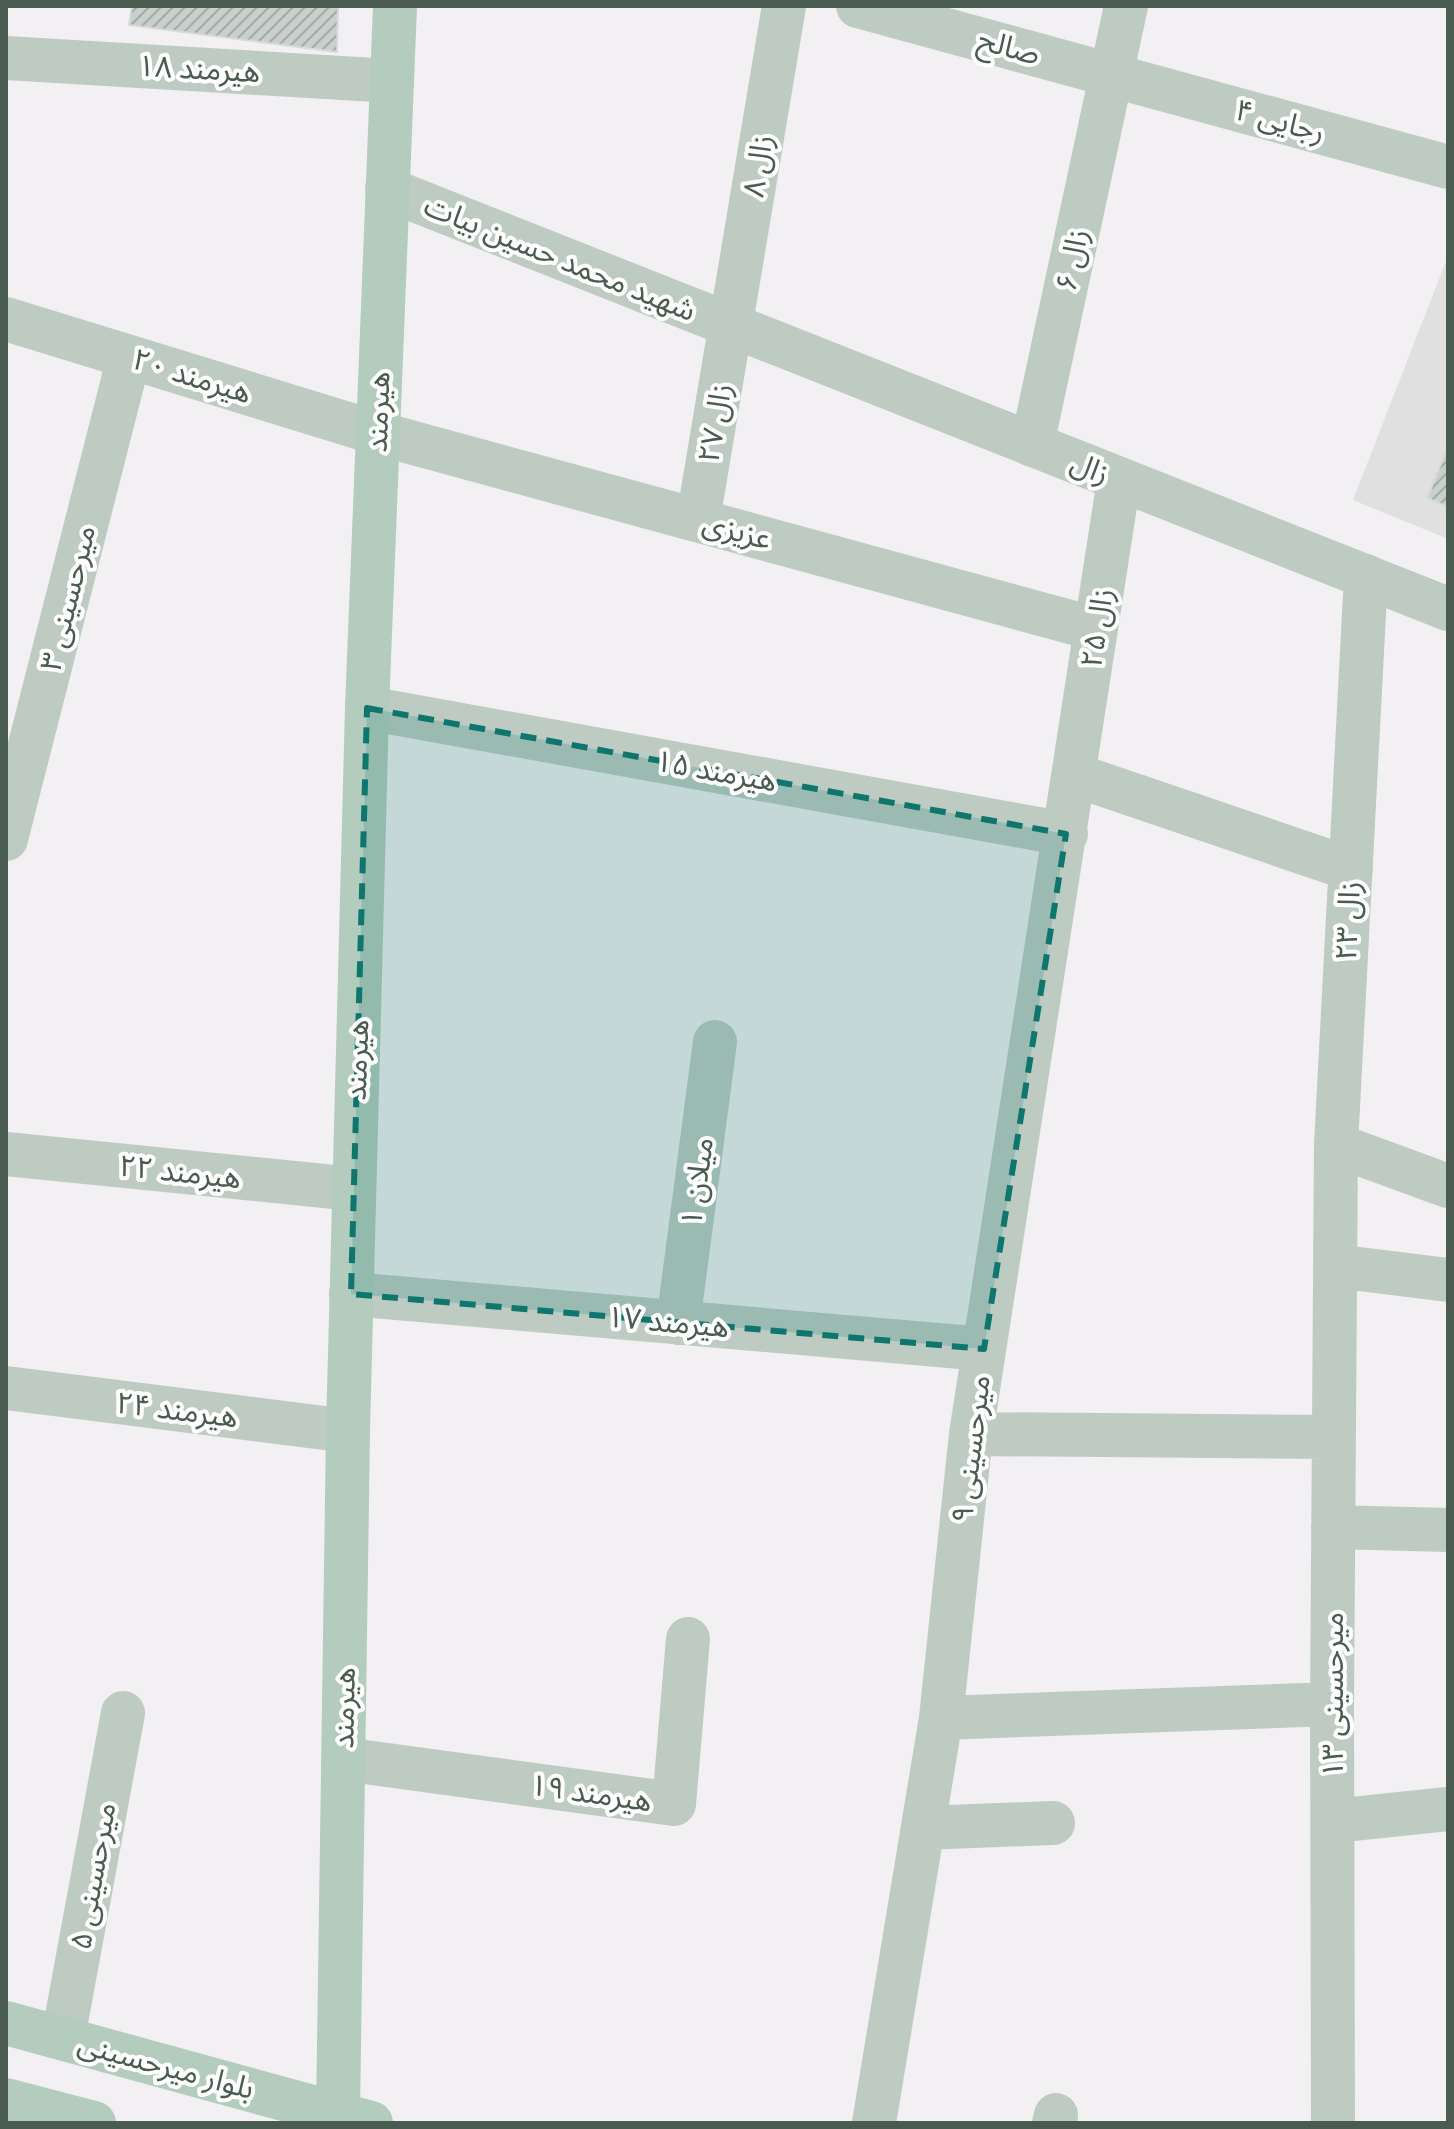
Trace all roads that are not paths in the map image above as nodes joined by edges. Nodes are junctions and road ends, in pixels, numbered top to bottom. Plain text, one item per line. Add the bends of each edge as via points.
1 (395, 6) edge
2 (784, 6) edge
3 (858, 6) edge
4 (1126, 6) edge
5 (6, 58) edge
6 (1113, 75) junction
7 (392, 81) junction
8 (1448, 167) edge
9 (387, 189) junction
10 (6, 319) edge
11 (732, 326) junction
12 (129, 357) junction
13 (377, 433) junction
14 (1032, 445) junction
15 (1119, 480) junction
16 (698, 520) junction
17 (1366, 576) junction
18 (1448, 609) edge
19 (1096, 629) junction
20 (367, 708) junction
21 (1075, 775) junction
22 (1066, 834) junction
23 (6, 839) edge
24 (1351, 869) junction
25 (715, 1042) dead end
26 (1336, 1145) junction
27 (6, 1154) edge
28 (1448, 1186) edge
29 (354, 1189) junction
30 (1335, 1266) junction
31 (1448, 1280) edge
32 (351, 1294) junction
33 (678, 1323) junction
34 (984, 1349) junction
35 (6, 1388) edge
36 (348, 1431) junction
37 (971, 1434) junction
38 (1334, 1437) junction
39 (1333, 1527) junction
40 (1448, 1530) edge
41 (688, 1639) dead end
42 (1332, 1704) junction
43 (123, 1713) dead end
44 (941, 1718) junction
45 (343, 1759) junction
46 (1448, 1809) edge
47 (1333, 1821) junction
48 (1053, 1823) dead end
49 (923, 1828) junction
50 (6, 2023) edge
51 (63, 2038) junction
52 (6, 2100) edge
53 (355, 2118) edge
54 (94, 2123) edge
55 (874, 2123) edge
56 (1333, 2123) edge

1 - 7 main road, هیرمند
2 - 11 street, زال ۸
3 - 6 street, صالح
4 - 6 street, زال ۶
5 - 7 street, هیرمند ۱۸
6 - 8 street, رجایی ۴
6 - 14 street, زال ۶
7 - 9 main road, هیرمند
9 - 11 street, شهید محمد حسین بیات
9 - 13 main road, هیرمند
10 - 12 street, هیرمند ۲۰
11 - 14 street, زال
11 - 16 street, زال ۲۷
12 - 13 street, هیرمند ۲۰
12 - 23 street, میرحسینی ۳
13 - 16 street, عزیزی
13 - 20 main road, هیرمند
14 - 15 street, زال
15 - 17 street, زال
15 - 19 street, زال ۲۵
16 - 19 street, عزیزی
17 - 18 street, زال
17 - 24 street, زال ۲۳
19 - 21 street, زال ۲۵
20 - 22 street, هیرمند ۱۵
20 - 29 main road, هیرمند
21 - 22 street, میرحسینی ۹
21 - 24 street
22 - 34 street, میرحسینی ۹
24 - 26 street, زال ۲۳
25 - 33 street, میلان ۱
26 - 28 street
26 - 30 street, زال ۲۳
27 - 29 street, هیرمند ۲۲
29 - 32 main road, هیرمند
30 - 31 street
30 - 38 street, میرحسینی ۱۳
32 - 33 street, هیرمند ۱۷
32 - 36 main road, هیرمند
33 - 34 street, هیرمند ۱۷
34 - 37 street, میرحسینی ۹
35 - 36 street, هیرمند ۲۴
36 - 45 main road, هیرمند
37 - 38 street
37 - 44 street, میرحسینی ۹
38 - 39 street, میرحسینی ۱۳
39 - 40 street
39 - 42 street, میرحسینی ۱۳
41 - 45 street, هیرمند ۱۹ via 674,1804
42 - 44 street
42 - 47 street, میرحسینی ۱۳
43 - 51 street, میرحسینی ۵
44 - 49 street, میرحسینی ۹
45 - 53 main road, هیرمند
46 - 47 street
47 - 56 street, میرحسینی ۱۳
48 - 49 street
49 - 55 street, میرحسینی ۹
50 - 51 main road, بلوار میرحسینی
51 - 53 main road, بلوار میرحسینی
52 - 54 main road

